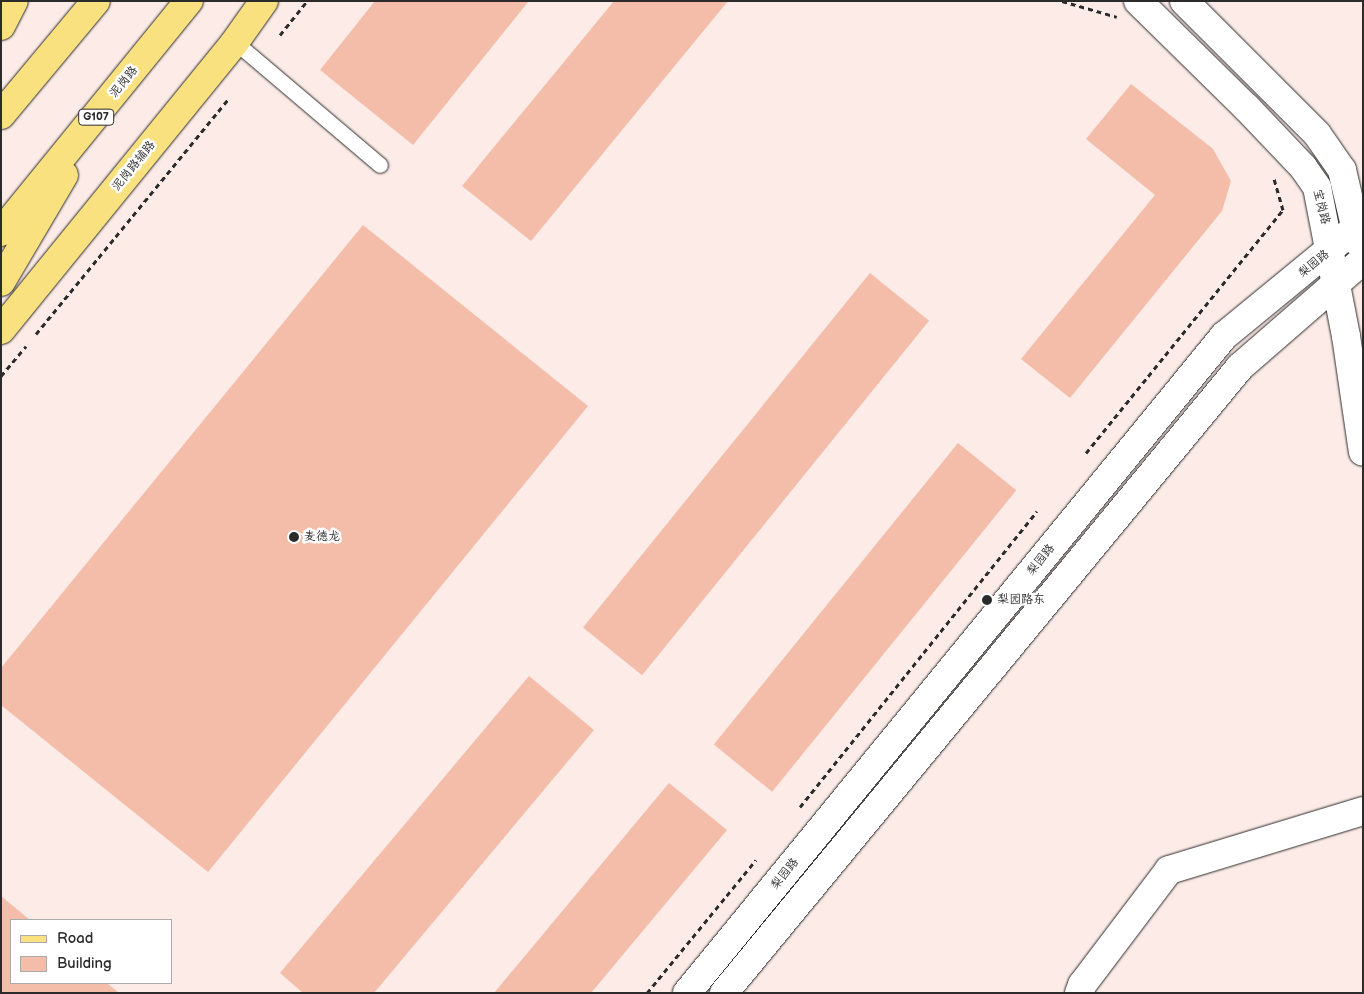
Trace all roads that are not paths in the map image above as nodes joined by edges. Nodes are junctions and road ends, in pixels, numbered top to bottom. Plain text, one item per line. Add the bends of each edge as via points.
1 (14, 1) edge
2 (96, 1) edge
3 (189, 1) edge
4 (264, 1) edge
5 (1121, 1) edge
6 (1185, 2) edge
7 (1146, 9) edge
8 (1, 26) edge
9 (235, 42) junction
10 (1, 115) edge
11 (91, 124) junction
12 (380, 165) dead end
13 (1359, 225) edge
14 (1, 232) edge
15 (1331, 251) junction
16 (1363, 256) edge
17 (1363, 260) edge
18 (1, 282) edge
19 (1336, 285) junction
20 (1, 330) edge
21 (1363, 452) edge
22 (1363, 811) edge
23 (687, 993) edge
24 (724, 993) edge
25 (1080, 993) edge

1 - 8 main road
2 - 10 main road
3 - 11 main road, 泥岗路 / G107
4 - 9 main road, 泥岗路辅路
5 - 7 street
6 - 13 street via 1317,134 1342,170
7 - 15 street, 宝岗路 via 1303,167 1317,187
9 - 12 lane
9 - 20 main road, 泥岗路辅路
11 - 14 main road, 泥岗路 / G107
11 - 18 main road via 45,210
13 - 15 street, 梨园路
13 - 16 street
15 - 19 street, 宝岗路
15 - 23 street, 梨园路 via 1224,336
17 - 19 street
19 - 21 street, 宝岗路
19 - 24 street via 1240,367
22 - 25 street via 1169,870 1082,985

